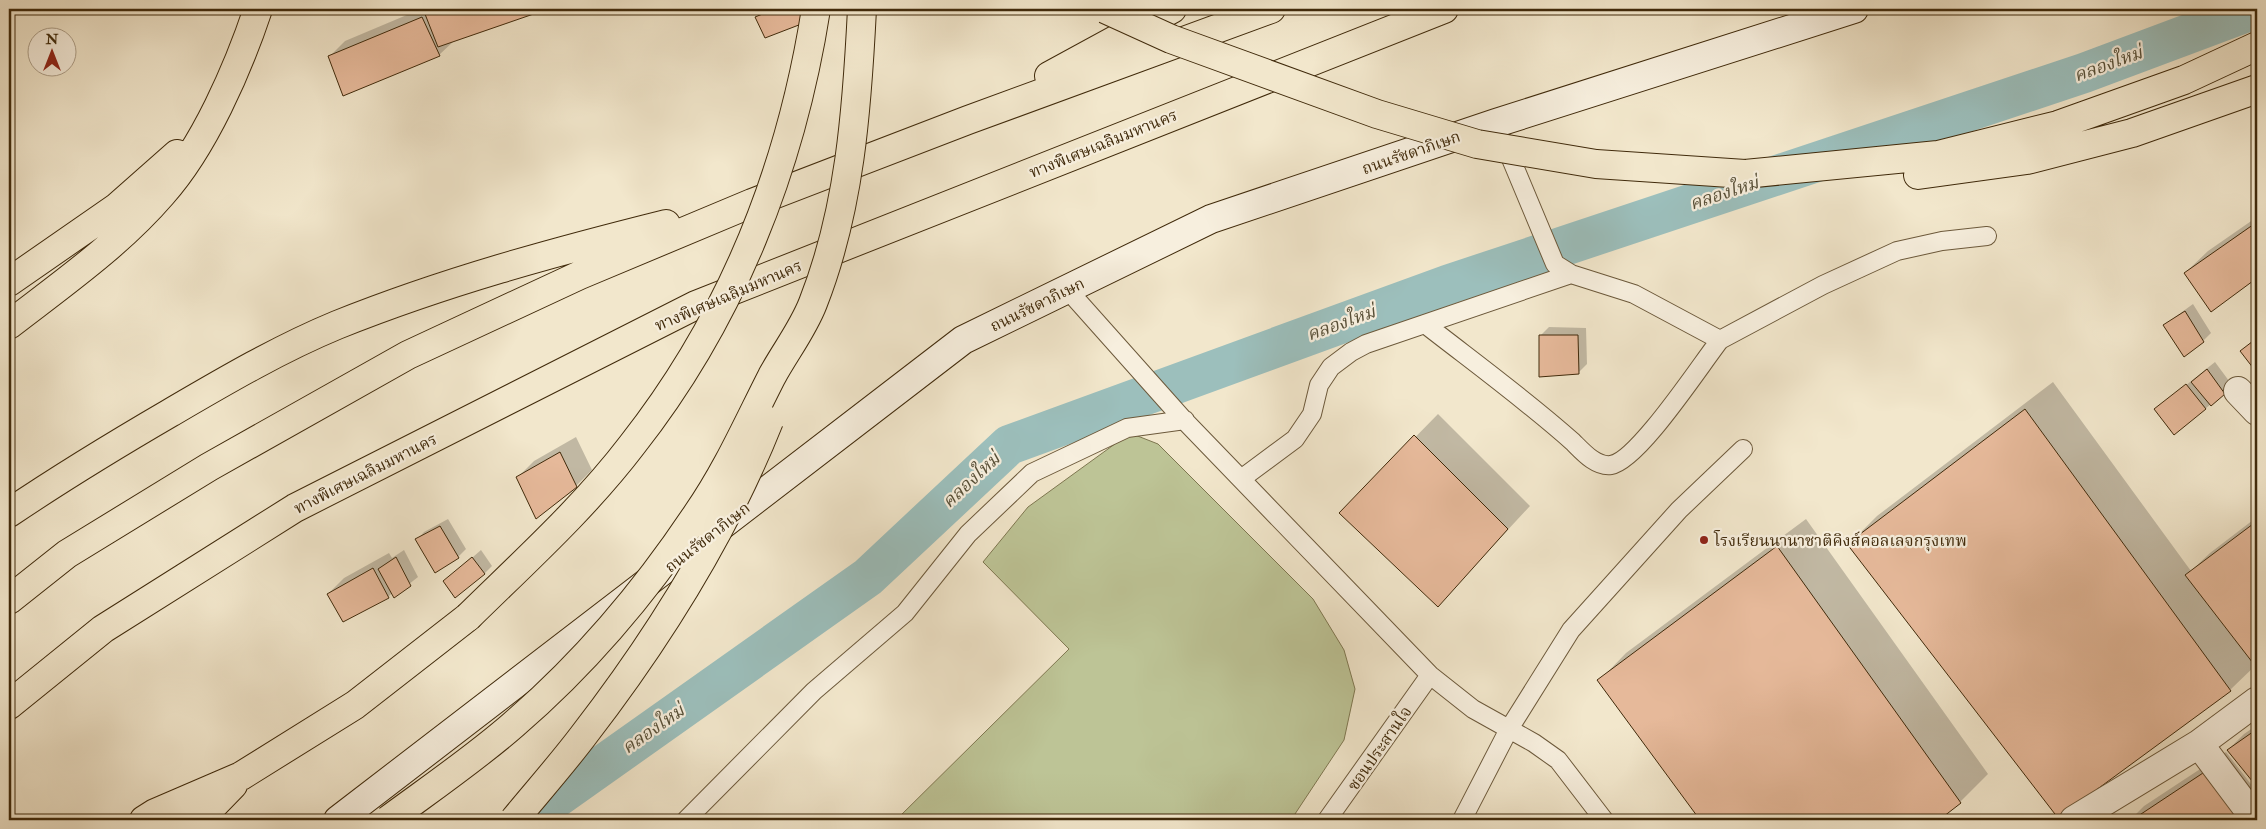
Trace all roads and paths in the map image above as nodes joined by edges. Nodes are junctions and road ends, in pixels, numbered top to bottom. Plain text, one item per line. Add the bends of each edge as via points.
1 (258, 9) edge
2 (816, 9) edge
3 (862, 9) edge
4 (1105, 9) edge
5 (1150, 9) edge
6 (1172, 9) edge
7 (1271, 9) edge
8 (1444, 9) edge
9 (1854, 9) edge
10 (2257, 46) edge
11 (2257, 89) edge
12 (1309, 90) junction
13 (968, 120) junction
14 (1496, 123) junction
15 (207, 125) junction
16 (1745, 174) junction
17 (752, 203) junction
18 (1987, 236) dead end
19 (1571, 274) junction
20 (9, 282) edge
21 (1067, 289) junction
22 (812, 305) junction
23 (9, 324) edge
24 (1425, 324) junction
25 (1720, 340) junction
26 (2238, 391) dead end
27 (2257, 412) edge
28 (1184, 419) junction
29 (1742, 449) dead end
30 (1241, 479) junction
31 (9, 513) edge
32 (9, 600) edge
33 (1430, 676) junction
34 (2257, 701) edge
35 (9, 705) edge
36 (1509, 729) junction
37 (2199, 744) junction
38 (241, 776) junction
39 (144, 820) edge
40 (199, 820) edge
41 (338, 820) edge
42 (388, 820) edge
43 (514, 820) edge
44 (686, 820) edge
45 (1327, 820) edge
46 (1462, 820) edge
47 (1604, 820) edge
48 (2074, 820) edge
49 (2256, 820) edge

1 - 15 highway via 228,84
2 - 38 highway, bridge via 795,110 779,170 755,238 719,314 684,374 632,446 558,529 468,617 356,705
3 - 22 highway, bridge via 854,131 846,187
4 - 12 highway, bridge via 1171,39
5 - 12 highway, bridge
6 - 13 highway
7 - 13 highway
8 - 35 highway, ทางพิเศษเฉลิมมหานคร via 696,305 295,508 103,629
9 - 14 main road, ถนนรัชดาภิเษก
10 - 16 highway via 2184,80 2058,125 1938,155
11 - 16 highway via 2132,133 2027,160 1924,175
12 - 16 highway, bridge via 1428,130 1497,148 1596,164
13 - 17 highway
14 - 19 lane via 1555,264
14 - 21 main road, ถนนรัชดาภิเษก via 1211,219
15 - 20 highway via 117,207
15 - 23 highway via 176,177 136,222
17 - 31 highway via 548,254 432,289 335,326 222,382
17 - 32 highway via 580,275 408,355 209,467 66,554
18 - 25 lane via 1897,251
19 - 24 lane
19 - 25 lane via 1634,294
21 - 28 lane
21 - 41 main road, ถนนรัชดาภิเษก via 963,340
22 - 42 highway, bridge via 698,514 616,622 570,672 512,725
22 - 43 highway, bridge via 750,466 680,598 583,736
24 - 25 lane via 1532,406 1595,462 1611,465 1626,457 1647,438
24 - 30 lane via 1366,344 1331,367 1319,385 1312,414 1295,439
26 - 27 main road
28 - 30 lane
28 - 44 lane via 1127,428 1032,473 968,534 905,613 814,691
29 - 36 lane via 1679,510 1571,630
30 - 33 lane
33 - 36 lane via 1473,709
33 - 45 lane, ซอนประสานใจ
34 - 37 main road
36 - 46 lane
36 - 47 lane via 1558,760
37 - 48 main road
37 - 49 main road
38 - 39 highway
38 - 40 highway

